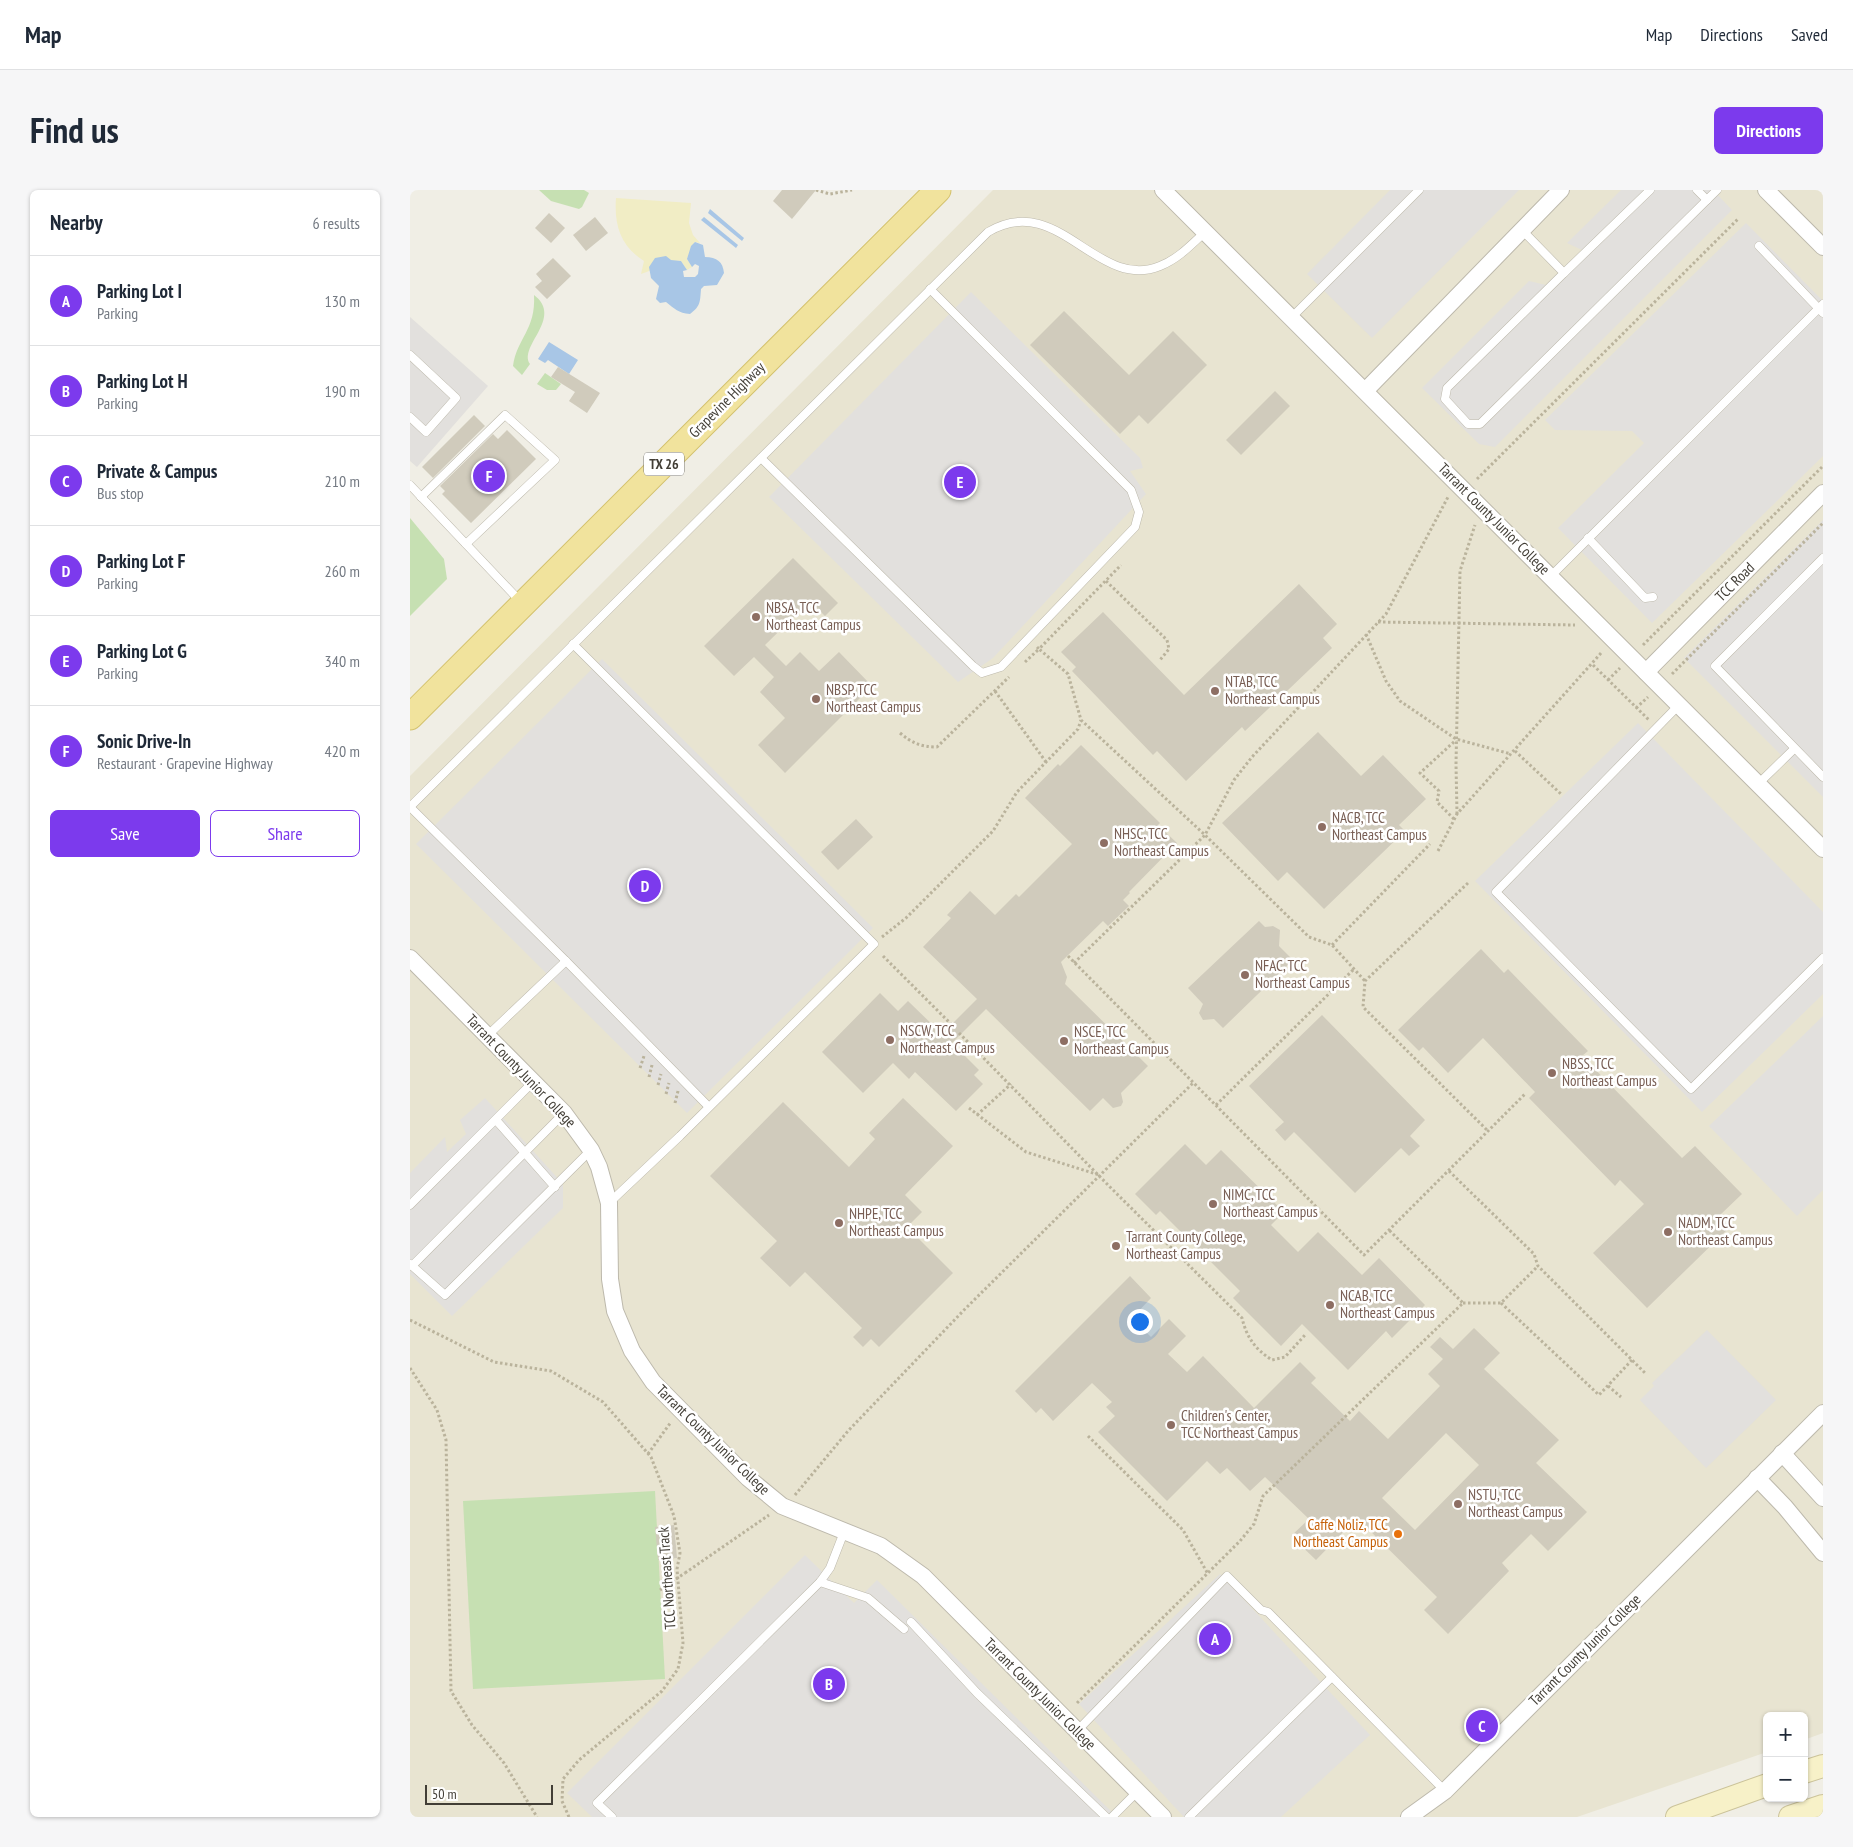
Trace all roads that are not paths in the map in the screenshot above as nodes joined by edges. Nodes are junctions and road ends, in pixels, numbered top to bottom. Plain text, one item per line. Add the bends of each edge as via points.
1 (938, 190) edge
2 (1163, 190) edge
3 (1419, 190) edge
4 (1561, 190) edge
5 (1650, 190) edge
6 (1697, 190) edge
7 (1717, 190) edge
8 (1766, 190) edge
9 (1707, 200) junction
10 (1522, 230) junction
11 (1205, 232) junction
12 (1759, 246) dead end
13 (1823, 247) edge
14 (1564, 273) junction
15 (930, 289) junction
16 (1822, 309) edge
17 (1292, 316) junction
18 (410, 355) edge
19 (1366, 390) junction
20 (410, 418) edge
21 (761, 458) junction
22 (410, 485) edge
23 (1823, 493) edge
24 (421, 497) junction
25 (1588, 538) junction
26 (466, 544) junction
27 (1823, 558) edge
28 (1551, 576) junction
29 (1652, 597) dead end
30 (523, 604) junction
31 (574, 644) junction
32 (1646, 672) junction
33 (1679, 705) junction
34 (410, 717) edge
35 (1794, 749) junction
36 (1823, 777) edge
37 (1758, 784) junction
38 (410, 807) edge
39 (1823, 849) edge
40 (410, 958) edge
41 (1823, 958) edge
42 (566, 961) junction
43 (488, 1035) junction
44 (534, 1081) junction
45 (708, 1106) junction
46 (564, 1113) junction
47 (496, 1120) junction
48 (591, 1150) junction
49 (526, 1152) junction
50 (555, 1187) junction
51 (609, 1203) junction
52 (410, 1205) edge
53 (411, 1265) edge
54 (1823, 1412) edge
55 (1782, 1454) junction
56 (1757, 1478) junction
57 (1823, 1498) edge
58 (844, 1532) junction
59 (1823, 1553) edge
60 (820, 1582) junction
61 (911, 1622) dead end
62 (904, 1629) dead end
63 (1332, 1677) junction
64 (1077, 1731) junction
65 (1823, 1766) edge
66 (1808, 1771) edge
67 (1763, 1786) edge
68 (1445, 1791) junction
69 (1137, 1792) junction
70 (1823, 1806) edge
71 (612, 1817) edge
72 (1106, 1817) edge
73 (1112, 1817) edge
74 (1163, 1817) edge
75 (1189, 1817) edge
76 (1408, 1817) edge
77 (1677, 1817) edge
78 (1790, 1817) edge

1 - 30 main road, Grapevine Highway / TX 26
2 - 11 street, Tarrant County Junior College
3 - 17 lane
4 - 10 street
5 - 14 lane
6 - 9 lane
7 - 9 lane
8 - 13 street
9 - 14 lane via 1480,424 1468,424 1445,400 1447,388
10 - 14 lane
10 - 19 street
11 - 15 lane via 1174,260 1143,270 1112,263 1044,223 1013,220 988,232
11 - 17 street, Tarrant County Junior College
12 - 16 lane
15 - 21 lane
15 - 21 lane via 1131,490 1139,512 1134,527 1001,666 982,673 973,666
16 - 25 lane
17 - 19 street, Tarrant County Junior College
18 - 20 lane via 456,398 426,432
19 - 28 street, Tarrant County Junior College
21 - 31 lane
22 - 24 lane
23 - 32 street, TCC Road
24 - 26 lane
24 - 26 lane via 505,415 555,460
25 - 28 lane
25 - 29 lane via 1645,598
26 - 30 lane
27 - 35 lane via 1715,666
28 - 32 street, Tarrant County Junior College
30 - 34 main road, Grapevine Highway / TX 26
31 - 38 lane
31 - 45 lane via 874,944
32 - 33 street, Tarrant County Junior College
33 - 37 street, Tarrant County Junior College
33 - 41 lane via 1496,892 1692,1089
35 - 36 lane
35 - 37 lane
37 - 39 street, Tarrant County Junior College
38 - 42 lane
40 - 43 street, Tarrant County Junior College
42 - 43 lane
42 - 45 lane
43 - 44 street, Tarrant County Junior College
44 - 46 street, Tarrant County Junior College
44 - 47 lane
45 - 51 lane
46 - 48 street, Tarrant County Junior College
46 - 49 lane
47 - 49 lane
47 - 52 lane
48 - 50 lane
48 - 51 street, Tarrant County Junior College
49 - 50 lane
49 - 53 lane
50 - 53 lane via 445,1296
51 - 58 street, Tarrant County Junior College via 613,1303 620,1326 642,1368 748,1478 782,1506
54 - 55 street, Tarrant County Junior College
55 - 56 street, Tarrant County Junior College
55 - 57 street
56 - 59 street
56 - 68 street, Tarrant County Junior College
58 - 60 lane via 830,1568
58 - 64 street, Tarrant County Junior College via 881,1546 923,1576
60 - 62 lane via 868,1598
60 - 71 lane via 597,1803
61 - 72 lane via 977,1693
63 - 64 lane via 1227,1576
63 - 68 lane
63 - 75 lane
64 - 69 street, Tarrant County Junior College
65 - 66 main road
67 - 77 main road
68 - 76 street, Tarrant County Junior College
69 - 73 lane
69 - 74 street, Tarrant County Junior College
70 - 78 main road

